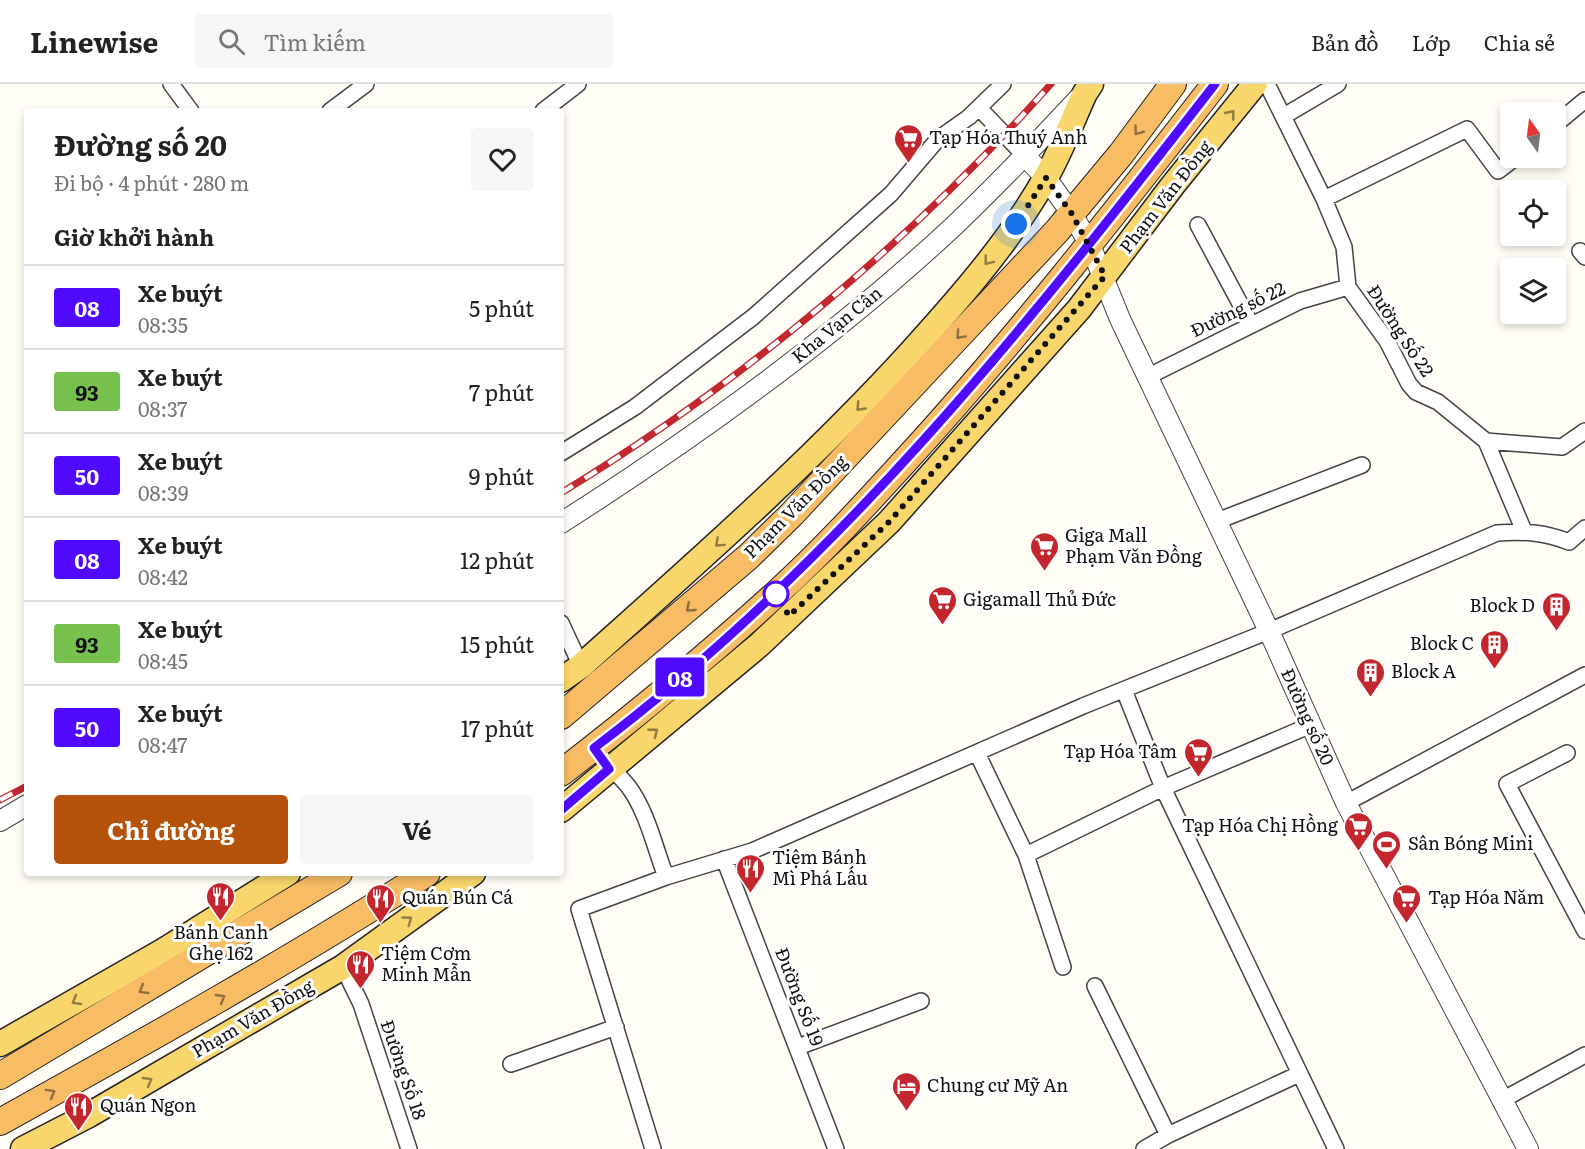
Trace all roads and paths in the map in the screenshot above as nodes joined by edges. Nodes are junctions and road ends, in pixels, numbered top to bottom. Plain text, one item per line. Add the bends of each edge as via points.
1 (171, 84) edge
2 (366, 84) edge
3 (578, 84) edge
4 (1003, 84) edge
5 (1173, 84) edge
6 (1215, 84) edge
7 (1255, 84) edge
8 (1268, 84) edge
9 (1338, 84) edge
10 (1088, 88) edge
11 (1585, 100) edge
12 (189, 108) edge
13 (334, 108) edge
14 (547, 108) edge
15 (979, 108) junction
16 (1284, 116) junction
17 (1566, 116) edge
18 (1025, 156) junction
19 (1502, 168) edge
20 (1046, 178) junction
21 (1324, 199) junction
22 (1072, 214) junction
23 (1198, 225) dead end
24 (1090, 246) junction
25 (1105, 276) junction
26 (1348, 287) junction
27 (1251, 324) junction
28 (1149, 376) junction
29 (942, 421) junction
30 (1585, 431) edge
31 (965, 439) junction
32 (1486, 441) junction
33 (564, 451) edge
34 (1362, 465) dead end
35 (1217, 521) junction
36 (564, 522) edge
37 (1585, 528) edge
38 (1524, 531) junction
39 (564, 629) edge
40 (1269, 631) junction
41 (581, 666) junction
42 (1585, 675) edge
43 (564, 678) edge
44 (1124, 690) junction
45 (564, 713) edge
46 (1311, 725) junction
47 (594, 748) junction
48 (977, 753) junction
49 (1567, 753) dead end
50 (609, 769) junction
51 (564, 770) edge
52 (1162, 788) junction
53 (1346, 803) junction
54 (24, 807) edge
55 (564, 807) edge
56 (0, 821) edge
57 (1026, 855) junction
58 (724, 859) junction
59 (283, 876) edge
60 (422, 876) edge
61 (469, 876) edge
62 (325, 877) edge
63 (666, 877) junction
64 (1585, 931) edge
65 (343, 967) junction
66 (1063, 967) dead end
67 (1095, 986) dead end
68 (921, 1000) dead end
69 (615, 1027) junction
70 (0, 1044) edge
71 (798, 1047) junction
72 (1585, 1055) edge
73 (511, 1064) dead end
74 (1299, 1074) junction
75 (0, 1076) edge
76 (1502, 1100) junction
77 (0, 1122) edge
78 (1168, 1135) junction
79 (23, 1149) edge
80 (409, 1149) edge
81 (653, 1149) edge
82 (836, 1149) edge
83 (1144, 1149) edge
84 (1336, 1149) edge
85 (1528, 1149) edge

1 - 12 street
2 - 13 street
3 - 14 street
4 - 15 street
5 -> 22 highway, Phạm Văn Đồng
6 - 24 highway, Phạm Văn Đồng
25 -> 7 main road, Phạm Văn Đồng
8 - 16 street, Đường Số 22
9 - 16 street
10 - 18 street, Kha Vạn Cân
10 - 20 main road, Phạm Văn Đồng
11 - 17 street
15 - 18 street
15 - 33 street via 938,139 891,194 753,317 634,406
16 - 21 street, Đường Số 22
18 - 20 street, Đường số 20
18 - 36 street, Kha Vạn Cân via 947,232 834,329 691,435
19 - 21 street via 1498,171 1467,129
20 - 22 street, Đường số 20
20 -> 41 main road, Phạm Văn Đồng via 976,277 875,391 767,499
21 - 26 street, Đường Số 22 via 1344,247
22 - 24 street, Đường số 20
22 -> 45 highway, Phạm Văn Đồng via 791,515 731,572
23 - 27 street
24 - 25 street, Đường số 20
24 - 29 highway, Phạm Văn Đồng
25 - 28 street, Đường số 20 via 1120,319
25 - 31 main road, Phạm Văn Đồng
26 - 27 street, Đường số 22 via 1300,301
26 - 32 street, Đường Số 22 via 1387,341 1416,392 1438,402
27 - 28 street, Đường số 22
28 - 35 street, Đường số 20
29 - 31 main road
29 - 47 highway, Phạm Văn Đồng via 779,591
30 - 32 street via 1562,447
50 -> 31 main road, Phạm Văn Đồng via 759,645 889,522
32 - 38 street
34 - 35 street
35 - 40 street, Đường số 20
37 - 38 street via 1569,542 1549,534
38 - 40 street via 1497,533
39 - 41 street
40 - 44 street
40 - 46 street, Đường số 20
41 - 43 main road, Phạm Văn Đồng
42 - 53 street
44 - 48 street
44 - 52 street
46 - 52 street
46 - 53 street, Đường số 20
47 - 50 street
47 - 51 highway, Phạm Văn Đồng
48 - 57 street
48 - 58 street via 752,851
49 - 64 street via 1507,784
50 - 55 main road, Phạm Văn Đồng
50 - 63 street via 628,786 640,807
52 - 57 street
52 - 74 street
53 - 76 street, Đường số 20
54 - 56 street
57 - 66 street
58 - 63 street
58 - 71 street, Đường Số 19
59 -> 70 main road via 164,951
77 -> 60 highway, Phạm Văn Đồng via 163,1032
65 -> 61 main road, Phạm Văn Đồng
62 -> 75 highway
63 - 69 street via 579,909
79 -> 65 main road, Phạm Văn Đồng via 89,1115
65 - 80 street, Đường Số 18 via 361,1004
67 - 78 street
68 - 71 street
69 - 73 street
69 - 81 street
71 - 82 street, Đường Số 19
72 - 76 street
74 - 78 street
74 - 84 street
76 - 85 street, Đường số 20
78 - 83 street

